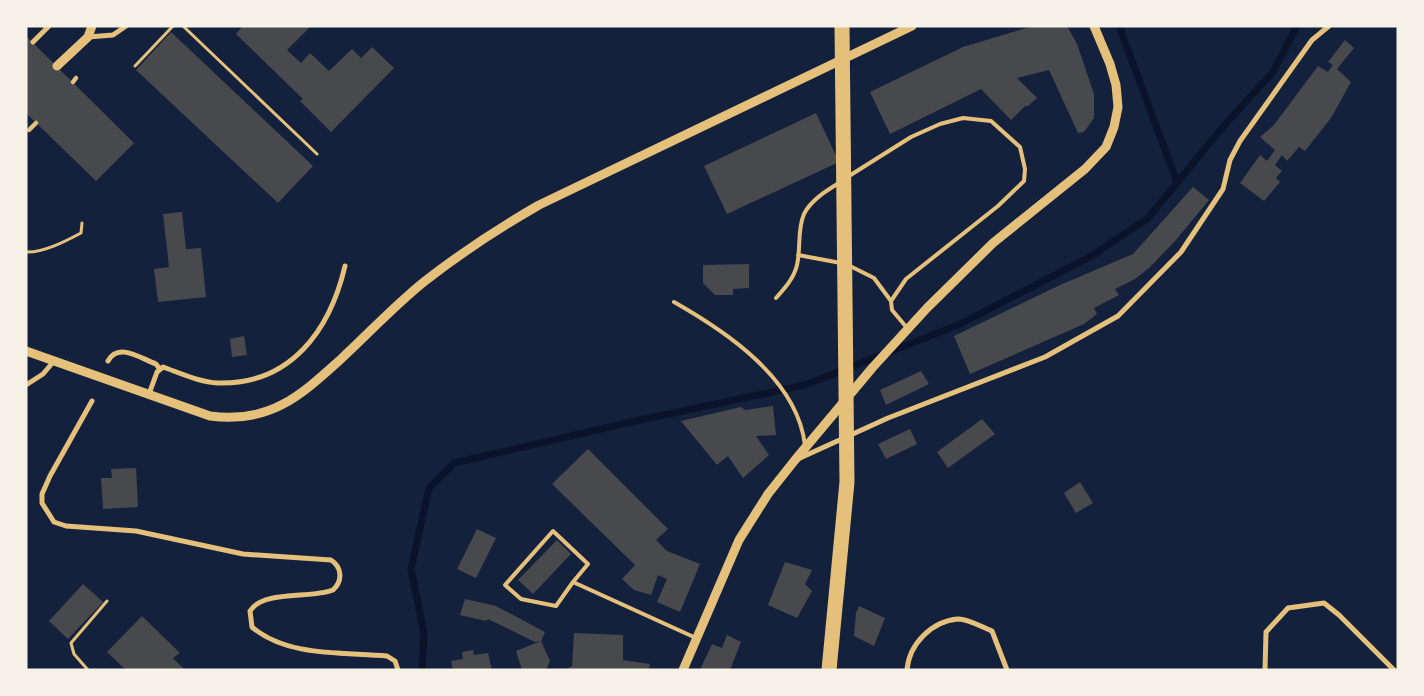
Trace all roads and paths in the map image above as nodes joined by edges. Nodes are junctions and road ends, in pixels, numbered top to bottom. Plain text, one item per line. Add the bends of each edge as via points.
1 (49, 26) edge
2 (92, 26) edge
3 (126, 26) edge
4 (173, 26) edge
5 (183, 26) edge
6 (842, 26) edge
7 (912, 26) edge
8 (1094, 26) edge
9 (1329, 26) edge
10 (88, 37) junction
11 (33, 42) dead end
12 (57, 66) dead end
13 (135, 66) dead end
14 (36, 122) dead end
15 (29, 130) dead end
16 (317, 154) dead end
17 (82, 223) dead end
18 (26, 252) edge
19 (798, 255) junction
20 (345, 266) dead end
21 (776, 298) dead end
22 (891, 301) junction
23 (674, 302) dead end
24 (908, 329) junction
25 (26, 351) edge
26 (54, 361) junction
27 (108, 361) dead end
28 (159, 368) junction
29 (26, 385) edge
30 (149, 394) junction
31 (92, 401) dead end
32 (805, 448) junction
33 (795, 460) junction
34 (573, 582) junction
35 (107, 601) dead end
36 (696, 638) junction
37 (88, 670) edge
38 (398, 670) edge
39 (682, 670) edge
40 (829, 670) edge
41 (907, 670) edge
42 (1007, 670) edge
43 (1265, 670) edge
44 (1394, 670) edge

1 - 11 street
2 - 10 street
3 - 10 street via 113,35
4 - 13 path
5 - 16 path
6 - 40 highway via 847,482
7 - 30 street via 539,205 481,239 424,282 303,394 285,404 260,413 225,418 210,416
8 - 24 street via 1116,85 1118,107 1106,147 1085,169 994,244
9 - 33 street via 1312,40 1240,141 1230,160 1223,189 1181,252 1118,316 1045,357 888,418
10 - 12 street
14 - 15 street
17 - 18 path via 81,233 35,252
19 - 21 lane via 797,266 787,286
19 - 22 lane via 824,258 862,271 874,278
19 - 22 lane via 802,221 818,197 918,133 963,118 991,121 1020,148 1024,181 998,206 906,279
20 - 28 street via 337,295 319,331 303,350 281,367 243,381 216,383
22 - 24 lane via 892,310
23 - 32 lane via 734,340 768,371 790,402
24 - 32 street
25 - 26 street
26 - 29 street via 43,374
26 - 30 street
27 - 28 street via 118,350
28 - 30 street
31 - 38 street via 42,494 42,503 54,522 66,526 136,531 243,554 331,560 339,570 336,587 328,592 260,600 250,611 252,627 286,646 386,656 395,661
32 - 33 street
33 - 36 street via 768,494 739,540
34 - 34 lane via 588,564 553,531 505,585 521,599 556,606
34 - 36 lane
35 - 37 path via 71,643 74,654
36 - 39 street
41 - 42 street via 912,648 932,627 959,619 992,631
43 - 44 street via 1266,632 1288,608 1324,603

